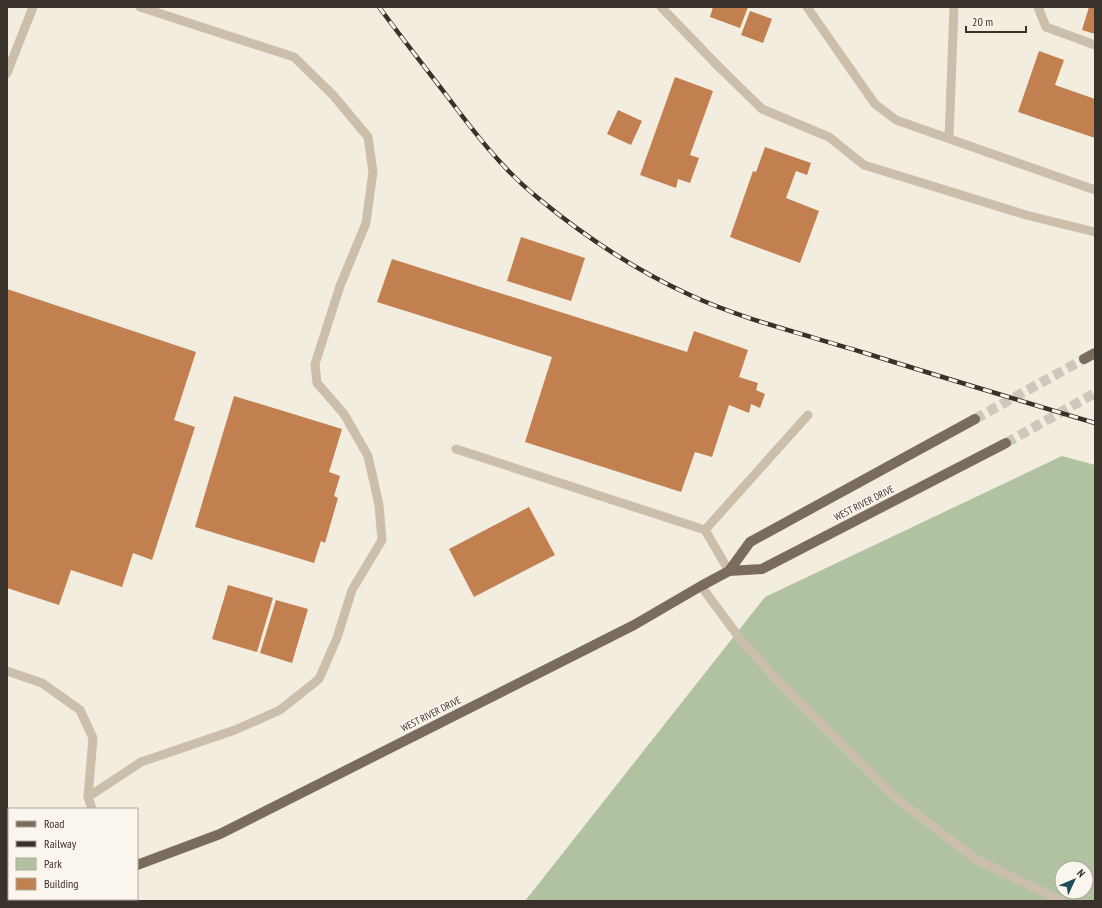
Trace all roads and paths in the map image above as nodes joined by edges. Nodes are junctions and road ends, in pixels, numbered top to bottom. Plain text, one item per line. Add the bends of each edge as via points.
1 (34, 7) edge
2 (140, 7) edge
3 (661, 7) edge
4 (807, 7) edge
5 (954, 7) edge
6 (1038, 7) edge
7 (1095, 45) edge
8 (7, 73) edge
9 (949, 138) junction
10 (1095, 190) edge
11 (1095, 232) edge
12 (1095, 353) edge
13 (1084, 358) tunnel mouth
14 (808, 415) dead end
15 (975, 419) tunnel mouth
16 (1006, 443) tunnel mouth
17 (456, 449) dead end
18 (705, 530) junction
19 (729, 571) junction
20 (701, 586) junction
21 (7, 671) edge
22 (88, 797) junction
23 (92, 808) edge
24 (138, 865) edge
25 (1062, 901) edge

1 - 8 lane
2 - 22 lane via 294,57 333,95 368,137 374,172 366,223 340,286 315,364 317,383 344,414 368,456 379,505 382,540 352,590 319,679 280,710 235,730 141,762
3 - 11 lane via 762,109 829,137 864,165 1026,216
4 - 9 lane via 875,104 896,120
5 - 9 lane
6 - 7 lane via 1046,27
9 - 10 lane
12 - 13 main road
14 - 18 lane
15 - 19 main road, WEST RIVER DRIVE via 750,542
16 - 19 main road, WEST RIVER DRIVE via 762,569
17 - 18 lane
18 - 19 lane
19 - 20 main road, WEST RIVER DRIVE
20 - 24 main road, WEST RIVER DRIVE via 634,626 220,834
20 - 25 lane via 741,640 776,679 897,799 977,860
21 - 22 lane via 42,683 80,710 93,738
22 - 23 lane

